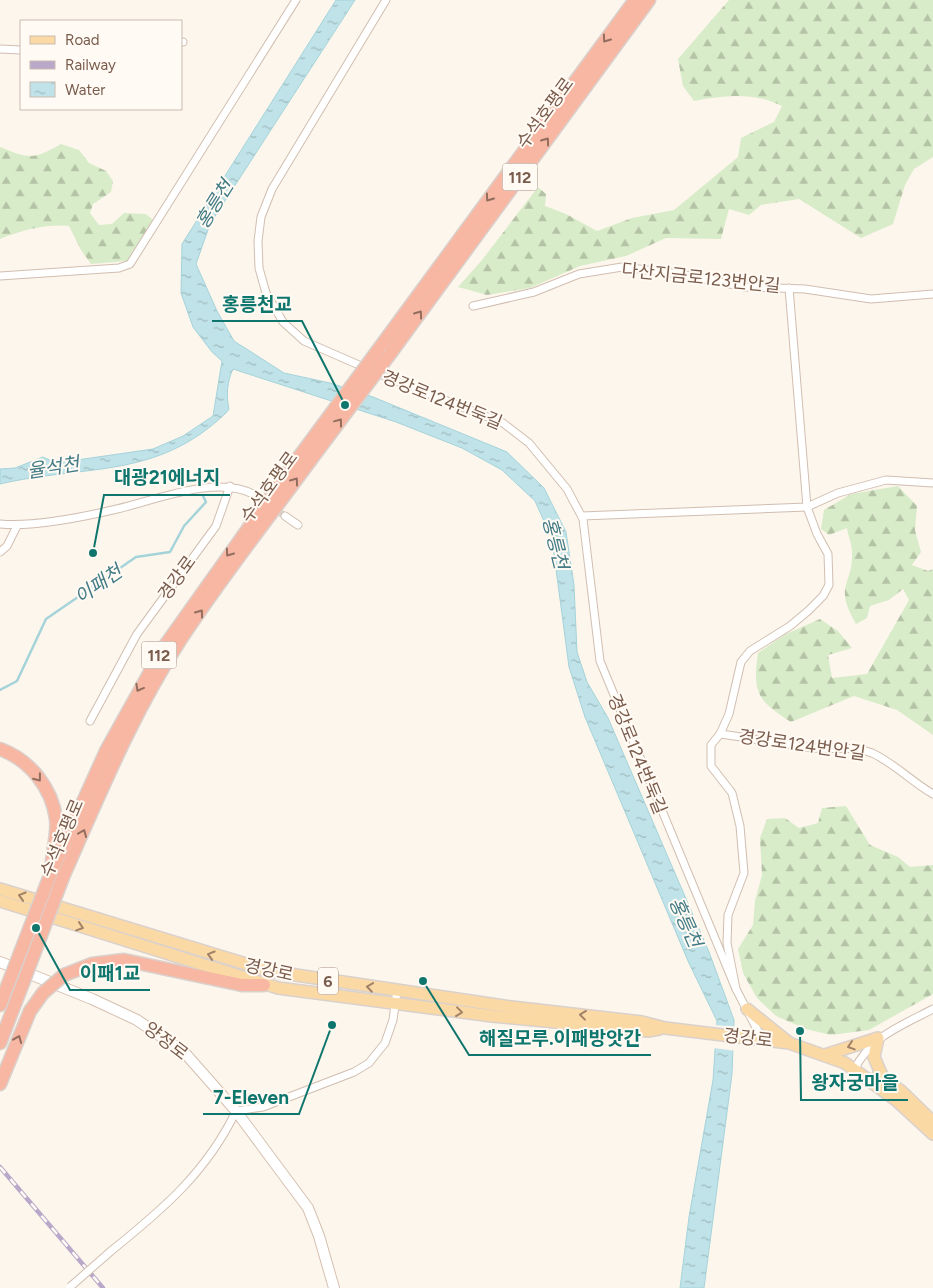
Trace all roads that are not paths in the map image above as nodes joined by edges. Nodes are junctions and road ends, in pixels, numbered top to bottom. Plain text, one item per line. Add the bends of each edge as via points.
1 (296, 0) edge
2 (386, 0) edge
3 (635, 0) edge
4 (650, 0) edge
5 (0, 49) edge
6 (20, 50) edge
7 (0, 276) edge
8 (789, 288) junction
9 (933, 294) edge
10 (473, 306) dead end
11 (304, 459) junction
12 (933, 483) edge
13 (230, 486) junction
14 (253, 494) tunnel mouth
15 (807, 507) junction
16 (285, 516) tunnel mouth
17 (582, 516) junction
18 (0, 524) edge
19 (298, 525) dead end
20 (17, 526) junction
21 (0, 552) edge
22 (90, 721) dead end
23 (720, 734) junction
24 (0, 749) edge
25 (933, 794) edge
26 (51, 873) junction
27 (0, 889) edge
28 (0, 901) edge
29 (0, 962) edge
30 (264, 985) junction
31 (736, 989) junction
32 (397, 990) junction
33 (396, 1004) junction
34 (0, 1005) edge
35 (747, 1009) junction
36 (933, 1009) edge
37 (665, 1028) junction
38 (762, 1038) junction
39 (878, 1038) junction
40 (0, 1043) edge
41 (789, 1043) junction
42 (824, 1055) junction
43 (854, 1070) junction
44 (883, 1078) junction
45 (0, 1084) edge
46 (236, 1111) junction
47 (933, 1122) edge
48 (933, 1134) edge
49 (70, 1288) edge
50 (334, 1288) edge

1 - 7 street via 130,264 119,268
2 - 17 street, 경강로124번둑길 via 272,189 261,217 258,241 259,268 266,293 283,322 304,341 503,423 529,443 568,490
3 -> 11 highway, 수석호평로 / 112, bridge via 378,350
11 -> 4 highway, 수석호평로 / 112, bridge via 390,354
5 - 6 street
8 - 9 street, 다산지금로123번안길 via 876,299
8 - 10 street, 다산지금로123번안길 via 745,286 622,267 579,274 534,292
8 - 15 street
11 -> 26 highway, 수석호평로 / 112 via 214,574 164,647 106,751
40 -> 11 highway, 수석호평로 / 112, bridge via 63,877 118,751 181,639
12 - 15 street via 886,480 838,493
13 - 14 street
13 - 20 street
13 - 22 street, 경강로 via 216,526 137,634
15 - 17 street
15 - 23 street via 828,554 829,585 808,611 750,651 741,662 734,699
16 - 19 street
17 - 31 street, 경강로124번둑길 via 600,661
18 - 20 street
20 - 21 street via 7,546
23 - 25 street, 경강로124번안길 via 816,748 859,749 885,760
23 - 31 street via 711,745 711,766 732,793 740,826 744,872 727,922 727,943
24 -> 26 highway via 27,764 52,799 56,820
26 - 34 highway, 수석호평로 / 112, bridge
32 -> 27 main road, 경강로 / 6 via 240,964
28 -> 30 main road, 경강로 / 6
29 - 46 main road, 양정로 via 137,1020 184,1052
30 - 33 main road, 경강로 / 6
45 -> 30 highway, bridge via 30,1011 43,993 64,974 92,964 124,960 242,985
31 - 35 street
32 - 33 street
37 -> 32 main road, 경강로 / 6 via 642,1022
33 -> 37 main road, 경강로 / 6 via 638,1030
33 - 46 street via 385,1044 369,1063 354,1072 263,1106
35 - 38 street
35 - 41 main road
36 - 39 street
37 - 38 main road, 경강로 / 6
38 - 41 main road, 경강로 / 6
39 -> 42 main road
39 - 43 street via 861,1056
39 - 44 main road via 874,1057
41 - 42 main road, 경강로 / 6
42 - 43 main road, 경강로 / 6
43 - 44 main road, 경강로 / 6 via 872,1072
43 - 48 main road, 경강로 / 6 via 896,1100
44 - 47 main road, 경강로 / 6
46 - 49 street, bridge via 225,1135 190,1182 166,1207
46 - 50 main road, 양정로 via 308,1208

